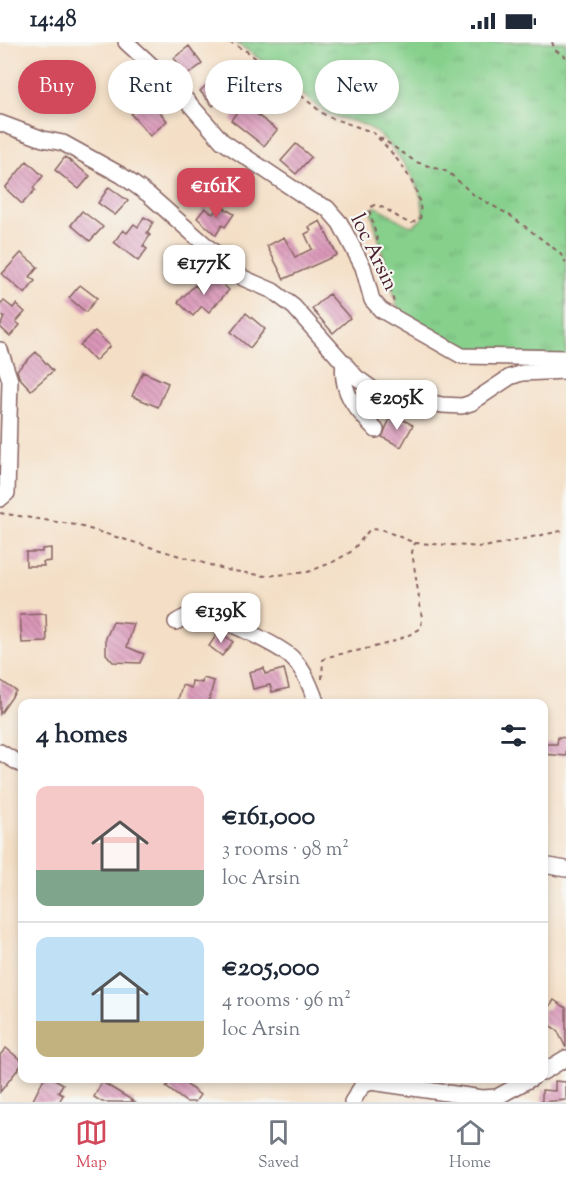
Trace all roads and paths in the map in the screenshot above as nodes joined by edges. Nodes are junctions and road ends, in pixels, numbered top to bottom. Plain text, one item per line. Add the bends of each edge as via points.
1 (126, 42) edge
2 (229, 42) edge
3 (552, 42) edge
4 (566, 57) edge
5 (0, 123) edge
6 (372, 132) junction
7 (566, 263) edge
8 (398, 319) junction
9 (0, 350) edge
10 (566, 358) edge
11 (344, 362) junction
12 (566, 371) edge
13 (376, 430) dead end
14 (0, 500) edge
15 (0, 513) edge
16 (566, 530) edge
17 (415, 543) junction
18 (176, 622) dead end
19 (315, 699) edge
20 (0, 752) edge
21 (18, 763) edge
22 (548, 866) edge
23 (566, 868) edge
24 (566, 1058) edge
25 (548, 1069) edge
26 (368, 1083) edge
27 (385, 1083) edge
28 (523, 1083) edge
29 (352, 1102) edge

1 - 8 street, loc Arsin via 174,86 222,141 327,208 340,223 363,267 372,300
2 - 6 path via 255,57 326,116
3 - 4 path via 555,50
5 - 11 street via 63,142 121,175 243,278 273,291 294,307
6 - 7 path via 416,162 448,172 474,195 511,216 560,253
6 - 8 path via 396,155 421,202 420,218 412,223 385,206 374,204 369,209
8 - 10 street, loc Arsin via 462,356
9 - 14 street via 10,380 7,493
11 - 12 street via 374,390 452,406 471,403 522,373
11 - 13 street via 341,379 351,404
15 - 17 path via 76,525 227,570 266,576 308,572 333,562 352,551 370,529
16 - 17 path via 484,547
17 - 19 path via 412,552 422,628 363,650 327,657 323,660 322,682
18 - 19 street via 190,614 204,614 276,646 302,668
20 - 21 street
22 - 23 street
24 - 25 street
26 - 29 street
27 - 28 street via 482,1098 497,1097

